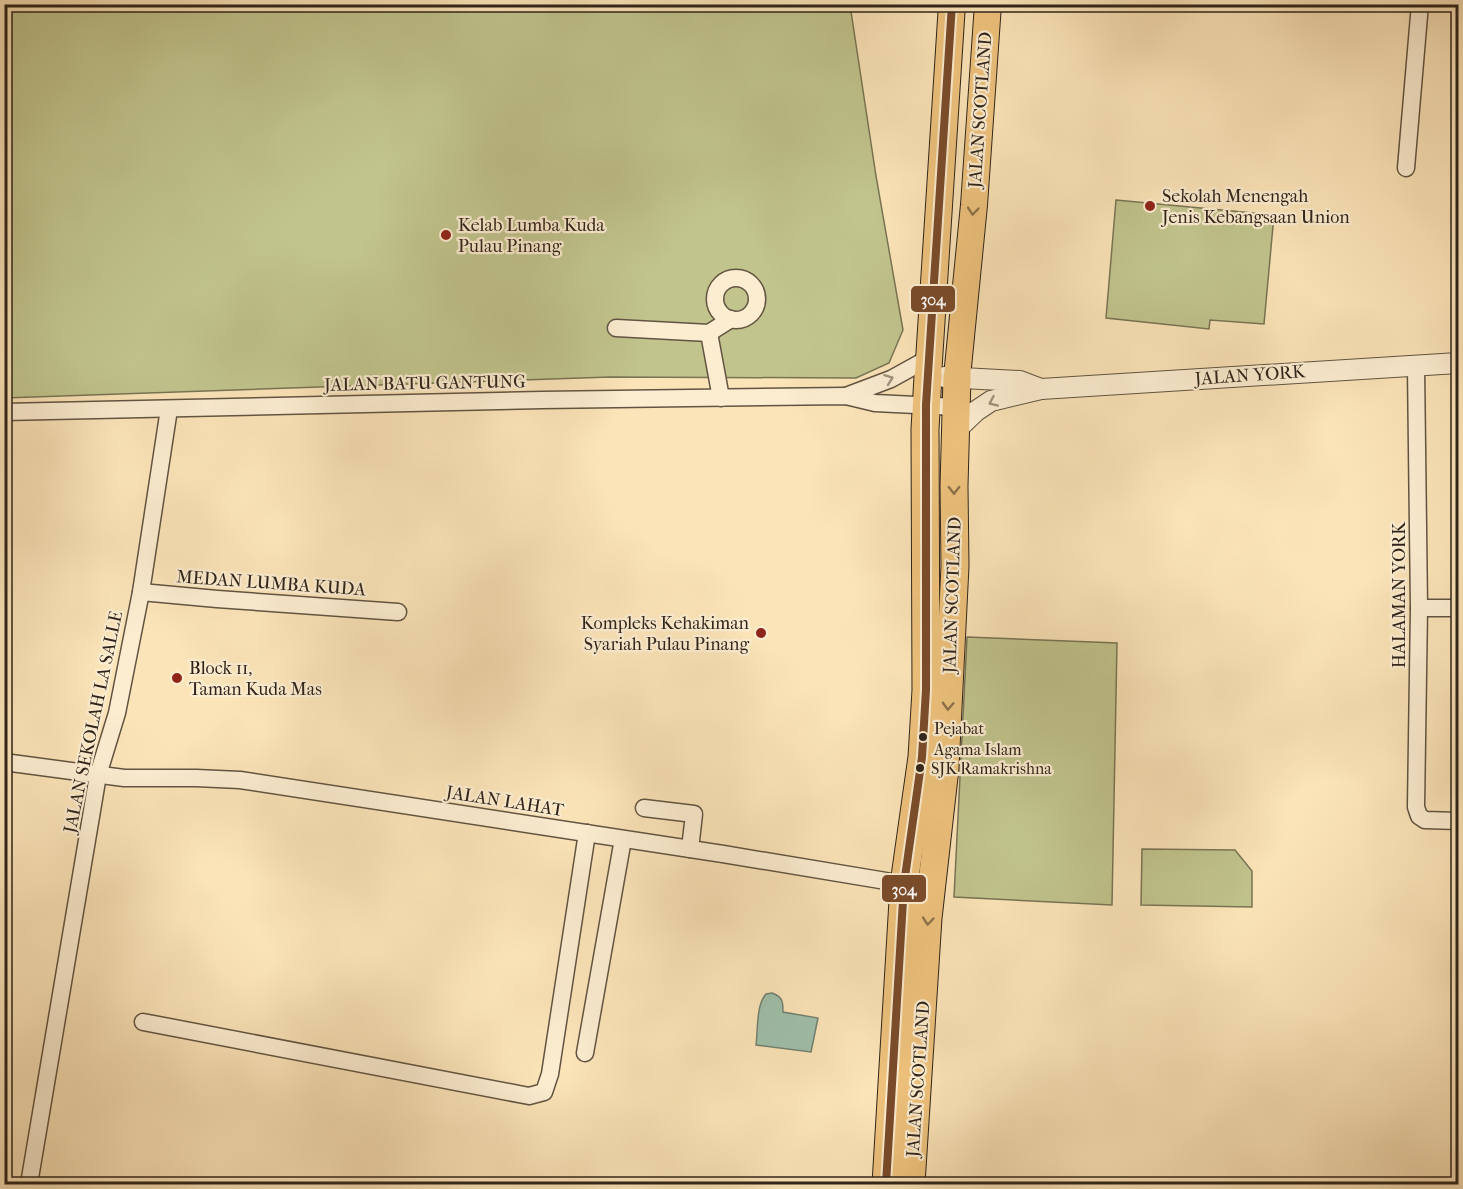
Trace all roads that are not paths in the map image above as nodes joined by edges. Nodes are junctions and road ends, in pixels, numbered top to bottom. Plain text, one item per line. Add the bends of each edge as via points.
1 (952, 4) edge
2 (988, 4) edge
3 (1420, 4) edge
4 (1406, 168) dead end
5 (731, 319) dead end
6 (616, 328) dead end
7 (709, 333) junction
8 (1458, 363) edge
9 (929, 367) junction
10 (1416, 367) junction
11 (957, 377) junction
12 (1041, 389) junction
13 (846, 396) junction
14 (721, 398) junction
15 (926, 405) junction
16 (169, 409) junction
17 (4, 412) edge
18 (955, 419) junction
19 (141, 592) junction
20 (1419, 608) junction
21 (1458, 608) edge
22 (398, 612) dead end
23 (4, 762) edge
24 (98, 775) junction
25 (644, 808) dead end
26 (1458, 821) edge
27 (587, 833) junction
28 (623, 839) junction
29 (690, 849) junction
30 (904, 884) junction
31 (143, 1022) dead end
32 (585, 1053) dead end
33 (29, 1185) edge
34 (886, 1185) edge
35 (911, 1185) edge

1 - 9 main road, JALAN SCOTLAND
2 -> 11 main road, JALAN SCOTLAND
3 - 4 street
5 - 7 street
6 - 7 street
7 - 14 street
8 - 10 street, JALAN YORK
9 - 11 street, JALAN YORK
13 -> 9 street, JALAN BATU GANTUNG
9 - 15 highway, JALAN SCOTLAND
10 - 12 street, JALAN YORK
10 - 20 street, HALAMAN YORK
11 - 12 street, JALAN YORK via 1020,381
11 - 18 highway, JALAN SCOTLAND
12 -> 18 street, JALAN YORK via 991,401
13 - 14 street, JALAN BATU GANTUNG
13 - 15 street, JALAN BATU GANTUNG via 875,403
14 - 16 street, JALAN BATU GANTUNG
15 - 18 street, JALAN BATU GANTUNG
15 - 30 highway, JALAN SCOTLAND via 926,690 922,757
16 - 17 street, JALAN BATU GANTUNG
16 - 19 street, JALAN SEKOLAH LA SALLE
18 -> 35 highway, JALAN SCOTLAND via 955,566 945,768 928,918
19 - 22 street, MEDAN LUMBA KUDA
19 - 24 street, JALAN SEKOLAH LA SALLE via 117,713
20 - 21 street
20 - 26 street, HALAMAN YORK via 1416,807 1425,820
23 - 24 street, JALAN LAHAT
24 - 27 street, JALAN LAHAT via 240,780
24 - 33 street, JALAN SEKOLAH LA SALLE
25 - 29 street via 694,814
27 - 28 street, JALAN LAHAT
27 - 31 street via 550,1074 544,1092 537,1095
28 - 29 street, JALAN LAHAT
28 - 32 street
29 - 30 street, JALAN LAHAT
30 - 34 highway, JALAN SCOTLAND

